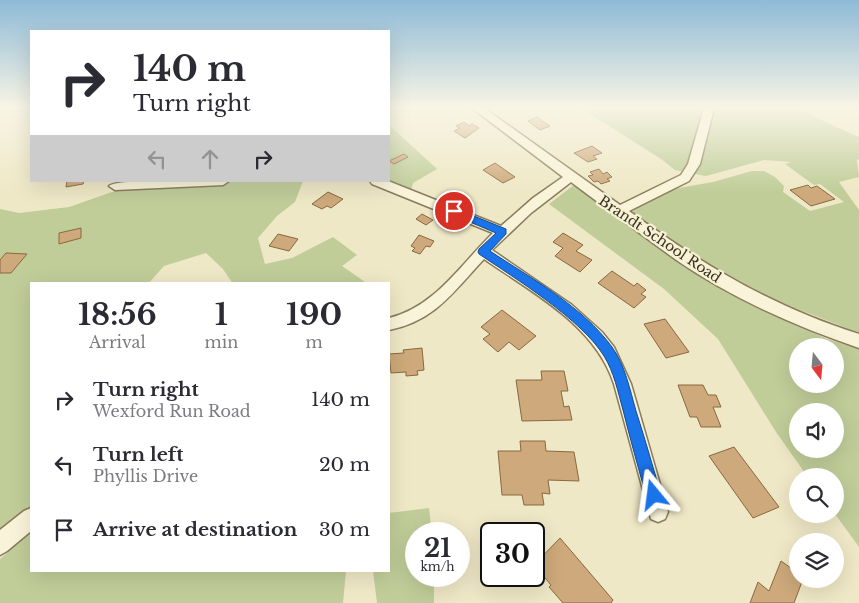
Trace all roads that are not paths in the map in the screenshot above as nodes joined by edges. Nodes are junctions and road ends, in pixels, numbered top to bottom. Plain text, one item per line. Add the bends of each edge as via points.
1 (515, 136) edge
2 (701, 136) edge
3 (571, 177) junction
4 (201, 182) edge
5 (379, 182) edge
6 (115, 186) dead end
7 (619, 212) junction
8 (503, 232) junction
9 (483, 252) junction
10 (390, 324) edge
11 (859, 341) edge
12 (658, 512) dead end
13 (30, 519) edge
14 (0, 544) edge

1 - 3 street, Brandt School Road
2 - 7 street via 694,164 685,178
3 - 7 street, Brandt School Road
3 - 8 street via 546,194
4 - 6 street
5 - 8 street
7 - 11 street, Brandt School Road via 681,256 738,290 800,320
8 - 9 street
9 - 10 street via 429,307 408,320
9 - 12 street via 543,292 589,330 608,352 620,379
13 - 14 street

